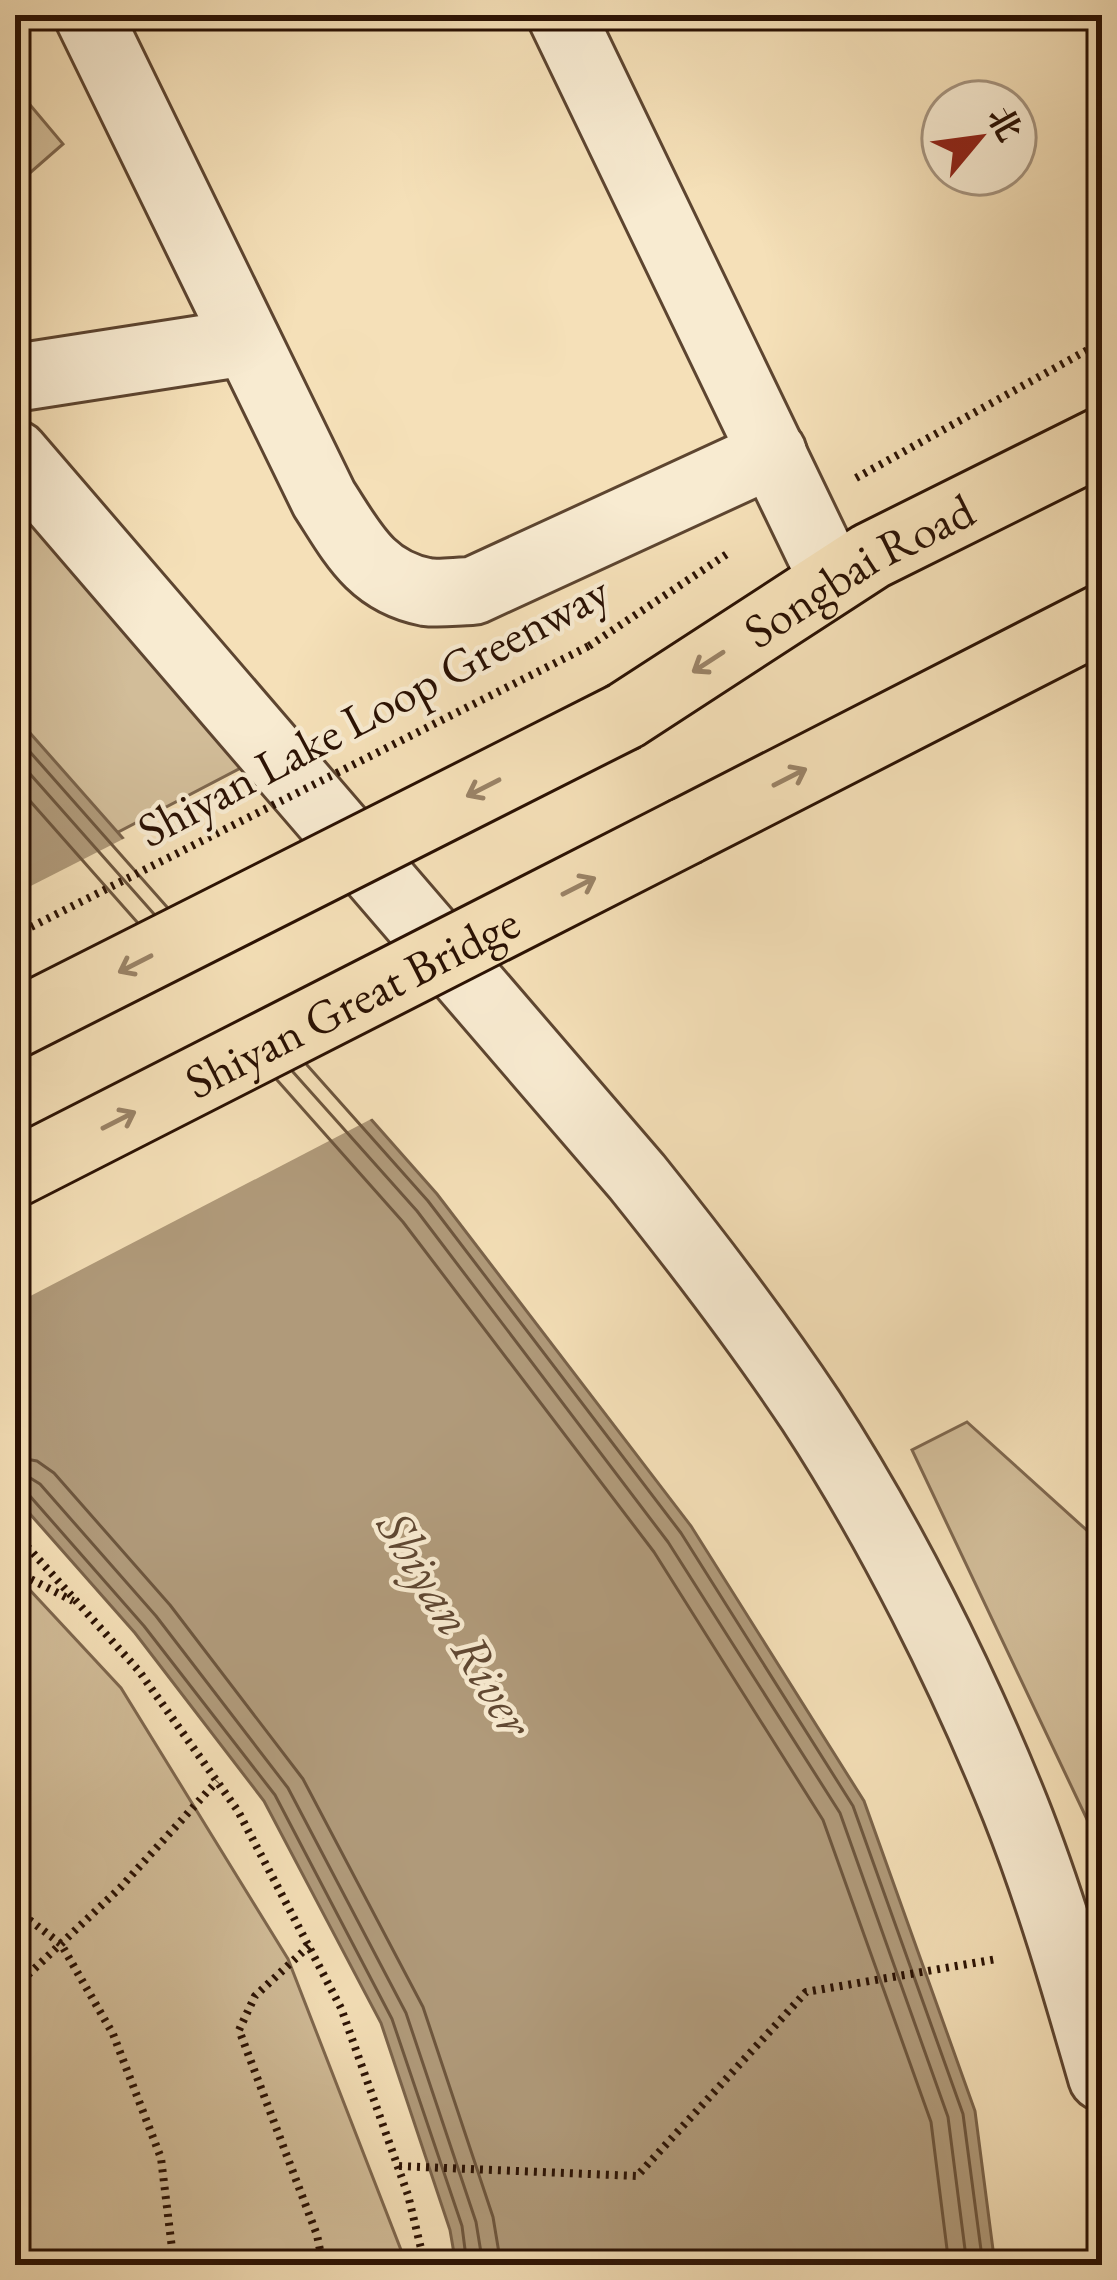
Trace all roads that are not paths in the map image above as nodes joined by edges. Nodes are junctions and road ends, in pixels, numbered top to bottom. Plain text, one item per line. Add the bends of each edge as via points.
1 (88, 15) edge
2 (561, 15) edge
3 (247, 342) junction
4 (15, 378) edge
5 (1102, 441) edge
6 (772, 453) junction
7 (15, 454) edge
8 (833, 580) junction
9 (1102, 618) edge
10 (15, 1024) edge
11 (15, 1173) edge
12 (1102, 2077) edge

1 - 3 lane
2 - 6 lane
3 - 4 lane
3 - 6 lane via 324,499 362,557 387,578 427,592 473,591
5 - 8 main road, Songbai Road
6 - 8 lane
7 - 12 lane via 638,1177 813,1414 908,1579 1015,1808
8 -> 10 main road, Songbai Road, bridge via 625,716
11 -> 9 main road, Shiyan Great Bridge, bridge

